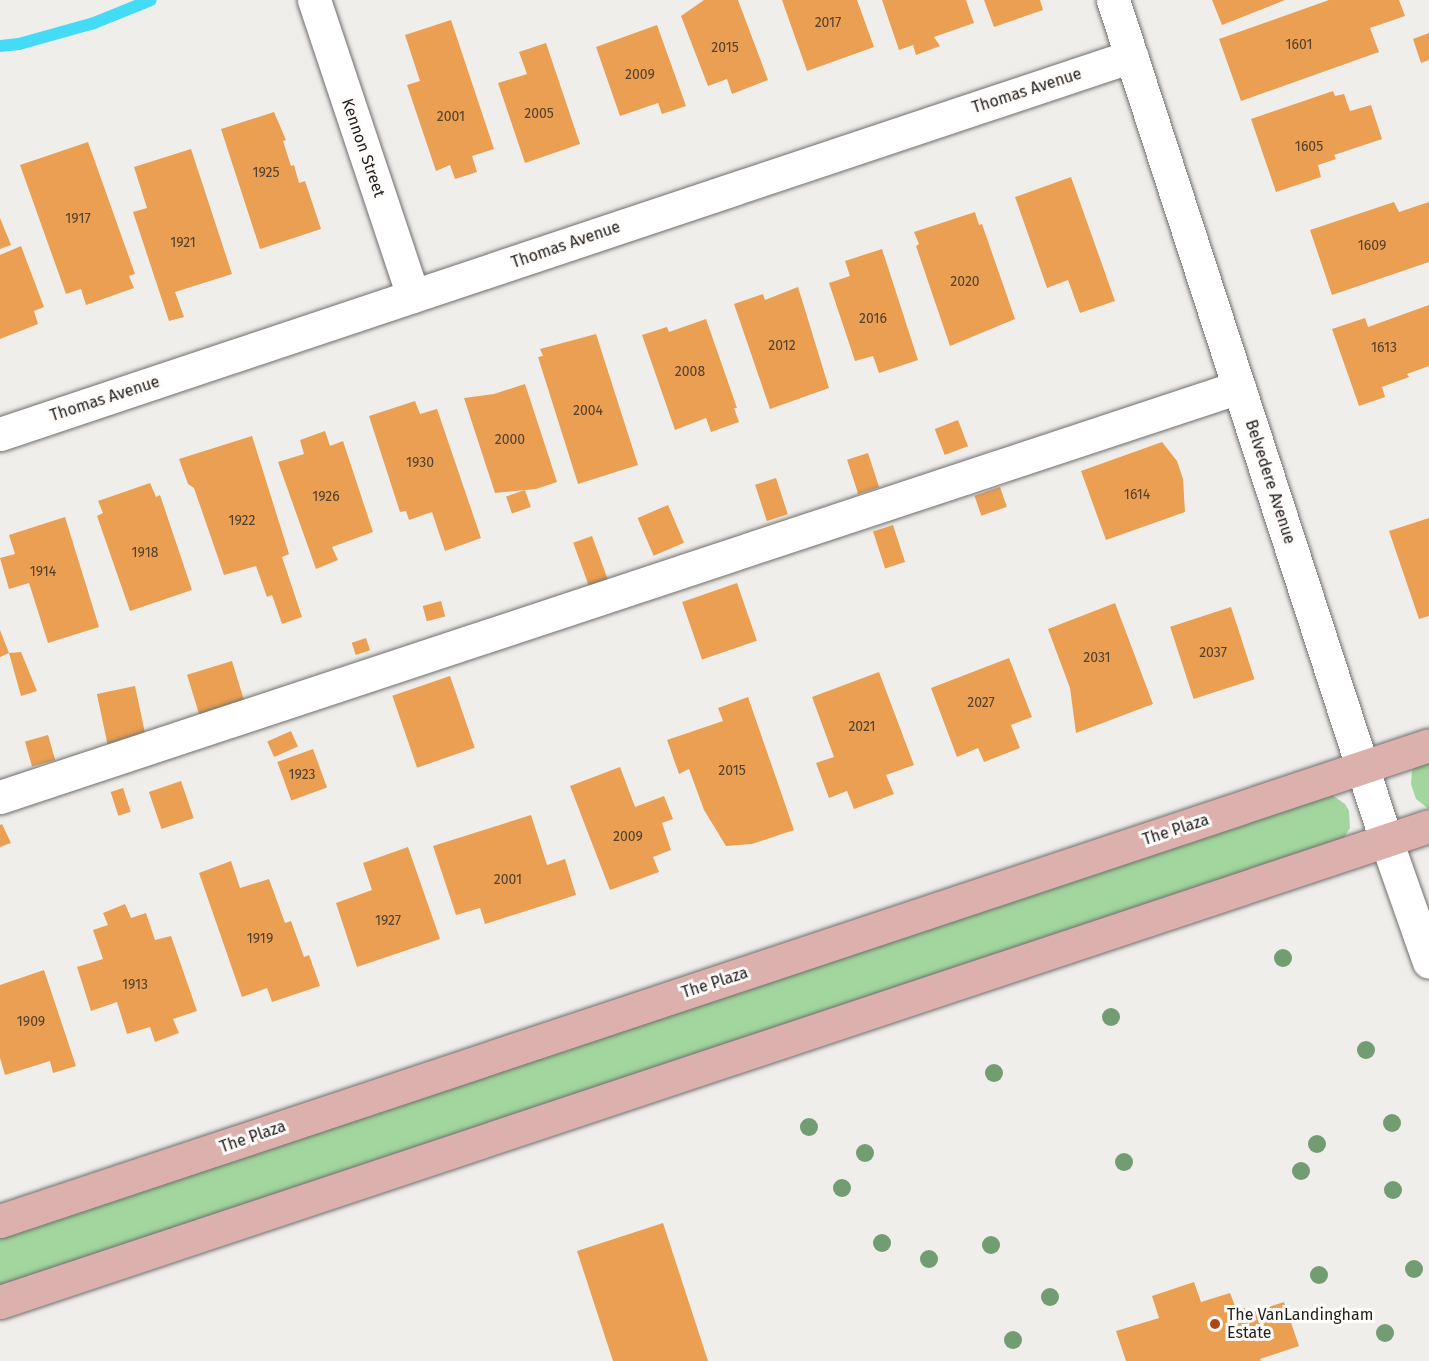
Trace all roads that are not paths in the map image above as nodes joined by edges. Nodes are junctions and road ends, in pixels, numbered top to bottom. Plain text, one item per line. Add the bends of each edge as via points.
1 (314, 0) edge
2 (1113, 0) edge
3 (1132, 56) junction
4 (413, 296) junction
5 (1239, 387) junction
6 (0, 434) edge
7 (1429, 745) edge
8 (1363, 767) junction
9 (0, 797) edge
10 (1429, 826) edge
11 (1386, 840) junction
12 (1429, 962) edge
13 (0, 1221) edge
14 (0, 1302) edge

1 - 4 street, Kennon Street
2 - 3 street, Belvedere Avenue
3 - 4 street, Thomas Avenue
3 - 5 street, Belvedere Avenue
4 - 6 street, Thomas Avenue
5 - 8 street, Belvedere Avenue
5 - 9 street
7 - 8 main road, The Plaza
8 - 11 street, Belvedere Avenue
8 - 13 main road, The Plaza
10 - 11 main road
11 - 12 street, Belvedere Avenue
11 - 14 main road

